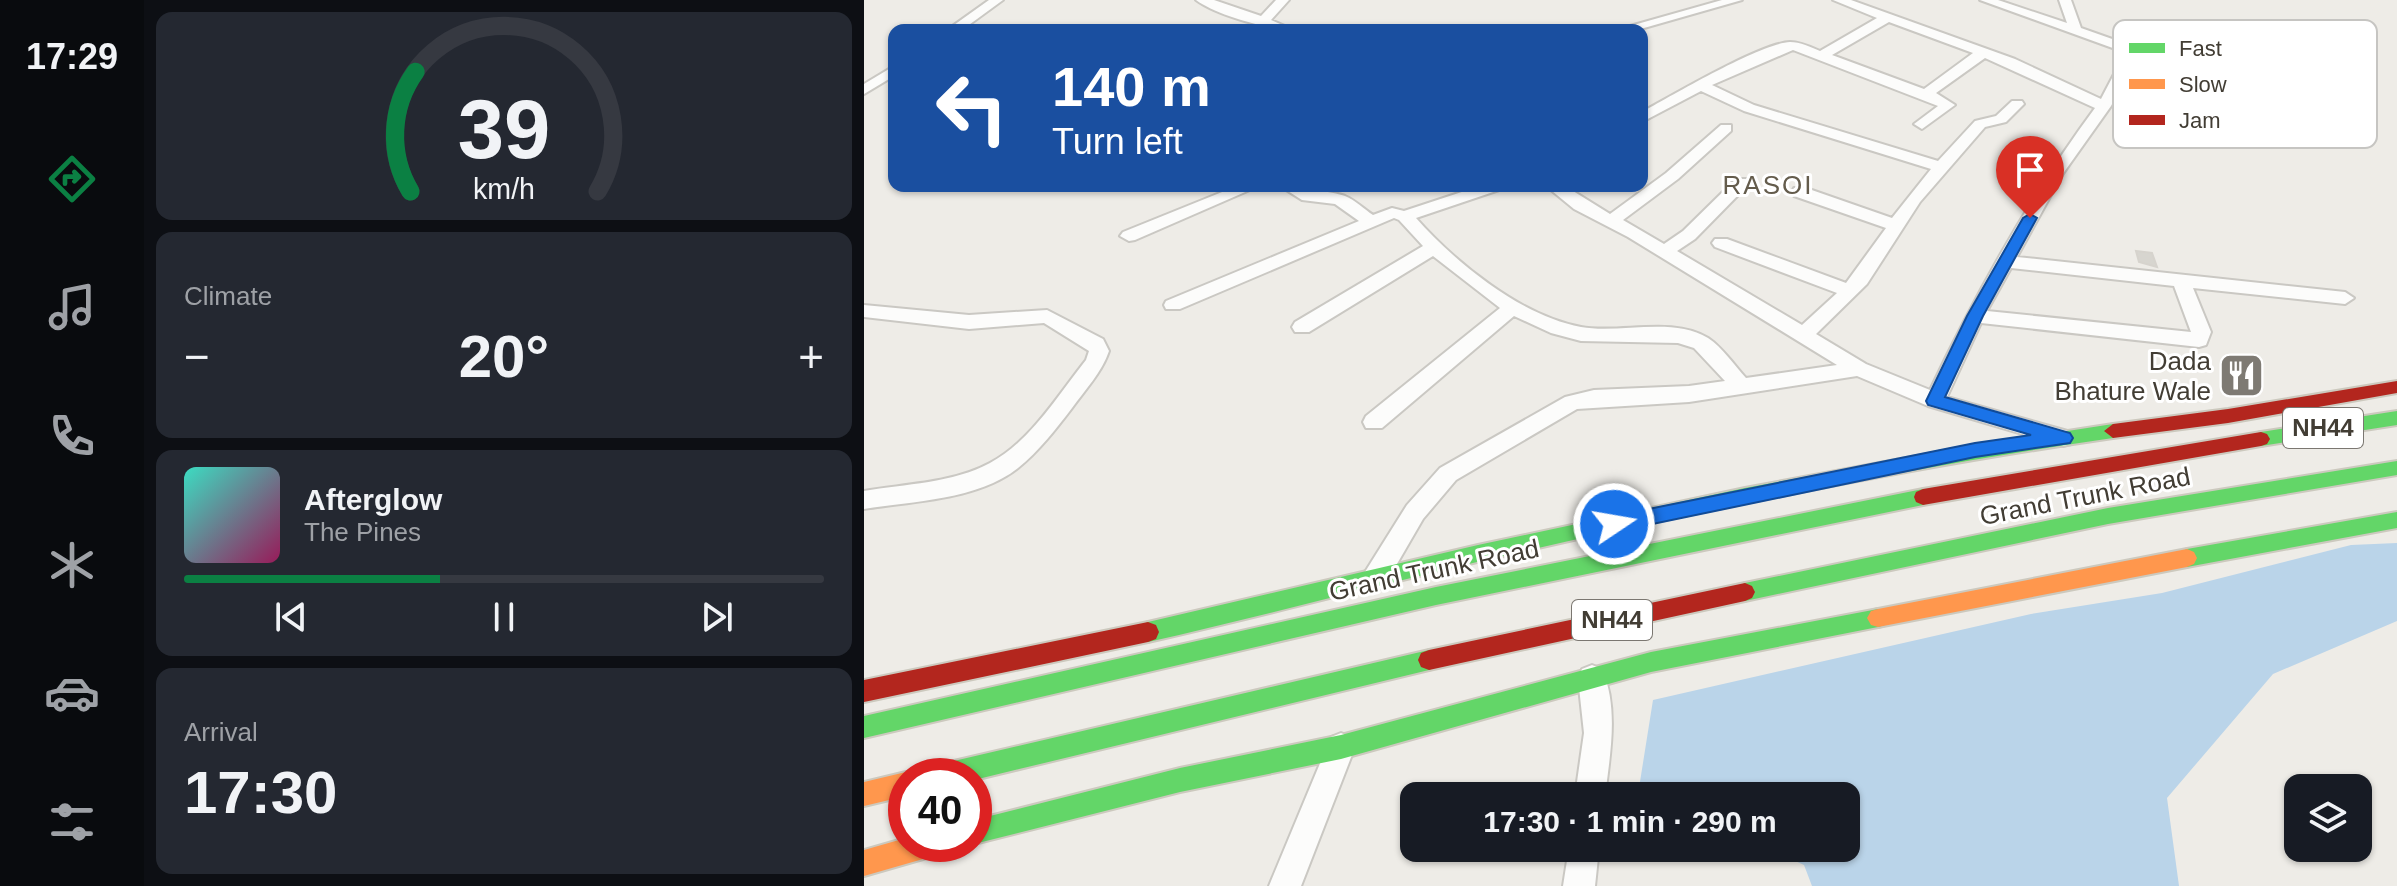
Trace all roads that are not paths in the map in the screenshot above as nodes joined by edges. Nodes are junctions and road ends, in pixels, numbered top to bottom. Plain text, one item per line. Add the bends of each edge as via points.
1 (997, 0) edge
2 (1202, 0) edge
3 (1283, 0) edge
4 (1736, 0) edge
5 (1839, 0) edge
6 (1986, 0) edge
7 (2065, 0) edge
8 (1887, 18) junction
9 (1262, 22) junction
10 (962, 24) edge
11 (1268, 24) edge
12 (1645, 24) edge
13 (2076, 31) junction
14 (2113, 43) edge
15 (1984, 52) junction
16 (1823, 55) junction
17 (888, 74) edge
18 (1701, 85) junction
19 (2113, 89) edge
20 (864, 90) edge
21 (1926, 94) junction
22 (2017, 104) dead end
23 (2104, 106) junction
24 (1648, 115) edge
25 (1922, 124) dead end
26 (1726, 128) dead end
27 (1941, 167) junction
28 (1742, 182) dead end
29 (1236, 192) edge
30 (1300, 192) edge
31 (1478, 192) edge
32 (1562, 192) edge
33 (1800, 192) dead end
34 (1405, 216) junction
35 (1612, 220) junction
36 (1371, 221) junction
37 (1895, 225) junction
38 (1129, 236) dead end
39 (1721, 243) dead end
40 (1434, 247) junction
41 (1664, 252) junction
42 (2006, 262) junction
43 (2181, 281) junction
44 (1849, 291) junction
45 (2345, 298) dead end
46 (1173, 305) dead end
47 (1514, 306) junction
48 (864, 311) edge
49 (1975, 316) junction
50 (1302, 327) dead end
51 (1802, 336) junction
52 (1859, 369) junction
53 (1742, 387) junction
54 (2397, 387) edge
55 (1935, 401) junction
56 (2397, 418) edge
57 (1374, 422) dead end
58 (2064, 438) junction
59 (2397, 468) edge
60 (864, 500) edge
61 (2397, 520) edge
62 (1374, 580) junction
63 (1592, 678) junction
64 (864, 691) edge
65 (864, 727) edge
66 (1341, 747) junction
67 (992, 764) edge
68 (1592, 782) edge
69 (888, 788) edge
70 (864, 794) edge
71 (992, 827) edge
72 (888, 856) edge
73 (1582, 862) edge
74 (864, 863) edge
75 (1285, 886) edge
76 (1579, 886) edge

1 - 10 street
2 - 9 street
3 - 9 street
4 - 12 street
5 - 8 street
6 - 13 street
7 - 13 street
8 - 15 street
8 - 16 street
9 - 11 street
13 - 14 street
15 - 21 street
15 - 23 street
16 - 18 street via 1788,45
16 - 21 street
17 - 20 street
18 - 24 street
18 - 27 street via 1749,108
19 - 23 street
21 - 25 street via 1948,105
22 - 27 street via 2001,119 1983,121
23 - 42 street via 2054,175
26 - 35 street
27 - 37 street
28 - 41 street via 1689,235
29 - 38 street
30 - 36 street via 1340,200
31 - 34 street
32 - 35 street
33 - 37 street
34 - 36 street via 1392,213
34 - 40 street
35 - 41 street
36 - 46 street
37 - 44 street
39 - 44 street
40 - 47 street
40 - 50 street
41 - 51 street
42 - 43 street
42 - 49 street
43 - 45 street
43 - 49 street via 2201,332 2199,340
44 - 51 street
47 - 53 street via 1580,334 1692,339
47 - 57 street
48 - 60 street via 979,323 1047,316 1096,344 1099,351 1029,444 998,470
49 - 55 street
51 - 52 street
52 - 53 street
52 - 55 street
53 - 62 street via 1594,398 1554,410 1448,474 1415,512
54 - 58 main road
55 - 58 street
56 - 65 main road, Grand Trunk Road / NH44 via 2081,467 1354,612
58 - 62 main road via 1975,450 1788,488
59 - 67 main road, Grand Trunk Road / NH44 via 2108,516 1625,617
61 - 63 main road via 1651,662
62 - 64 main road
63 - 66 main road
63 - 68 street via 1598,733
66 - 71 main road via 1180,780
66 - 75 street
69 - 70 main road
72 - 74 main road
73 - 76 street

